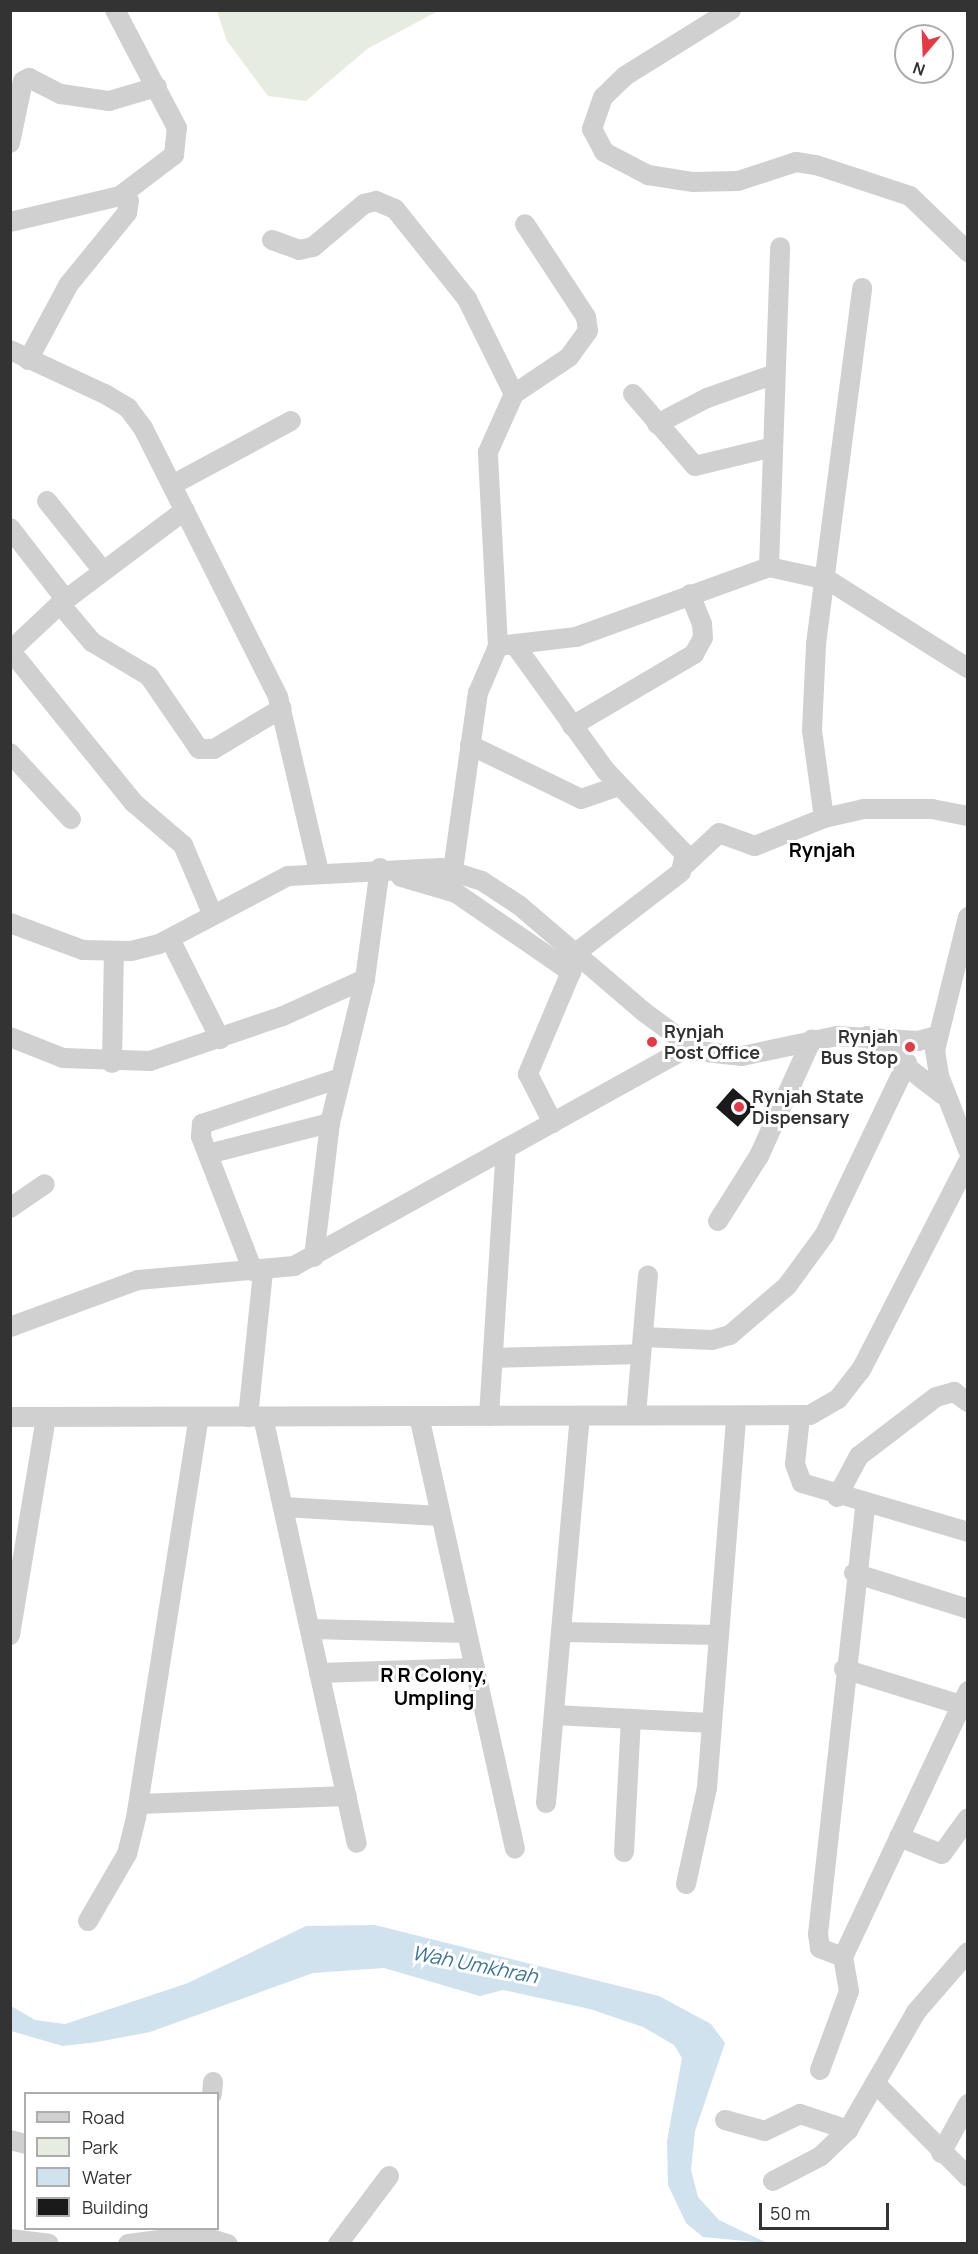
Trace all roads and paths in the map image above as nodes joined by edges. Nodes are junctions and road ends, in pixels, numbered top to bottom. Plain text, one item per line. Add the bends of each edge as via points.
1 (115, 10) edge
2 (731, 10) edge
3 (157, 87) junction
4 (10, 143) edge
5 (120, 195) junction
6 (10, 222) edge
7 (525, 224) dead end
8 (272, 240) dead end
9 (780, 246) dead end
10 (968, 252) edge
11 (862, 288) dead end
12 (10, 350) edge
13 (28, 360) junction
14 (775, 374) junction
15 (514, 394) junction
16 (633, 394) dead end
17 (291, 421) dead end
18 (657, 424) junction
19 (773, 447) junction
20 (172, 485) junction
21 (47, 501) dead end
22 (185, 510) junction
23 (10, 528) edge
24 (769, 567) junction
25 (104, 572) junction
26 (828, 580) junction
27 (690, 594) junction
28 (63, 602) junction
29 (507, 646) junction
30 (11, 650) edge
31 (968, 668) edge
32 (282, 708) junction
33 (572, 726) junction
34 (470, 745) junction
35 (12, 758) edge
36 (619, 786) junction
37 (968, 816) edge
38 (824, 818) junction
39 (71, 819) dead end
40 (686, 864) junction
41 (453, 870) junction
42 (319, 872) junction
43 (380, 872) junction
44 (212, 914) junction
45 (10, 923) edge
46 (966, 926) edge
47 (170, 939) junction
48 (114, 951) junction
49 (577, 952) junction
50 (364, 979) junction
51 (865, 1034) junction
52 (937, 1036) junction
53 (10, 1037) edge
54 (220, 1039) junction
55 (812, 1039) junction
56 (689, 1047) junction
57 (907, 1063) junction
58 (112, 1064) junction
59 (340, 1078) junction
60 (947, 1099) junction
61 (330, 1123) junction
62 (553, 1123) junction
63 (506, 1149) junction
64 (968, 1150) edge
65 (208, 1154) junction
66 (968, 1162) edge
67 (45, 1184) dead end
68 (10, 1208) edge
69 (718, 1221) dead end
70 (314, 1257) junction
71 (258, 1271) junction
72 (648, 1276) dead end
73 (10, 1327) edge
74 (642, 1346) junction
75 (493, 1358) junction
76 (968, 1402) edge
77 (636, 1415) junction
78 (419, 1416) junction
79 (489, 1416) junction
80 (580, 1416) junction
81 (10, 1417) edge
82 (45, 1417) junction
83 (199, 1417) junction
84 (255, 1417) junction
85 (736, 1417) junction
86 (800, 1417) junction
87 (837, 1497) junction
88 (865, 1506) junction
89 (283, 1507) junction
90 (441, 1516) junction
91 (968, 1532) edge
92 (854, 1573) junction
93 (14, 1595) edge
94 (968, 1609) edge
95 (310, 1629) junction
96 (561, 1632) junction
97 (467, 1633) junction
98 (10, 1635) edge
99 (719, 1635) junction
100 (475, 1668) junction
101 (844, 1669) junction
102 (320, 1673) junction
103 (964, 1698) edge
104 (554, 1715) junction
105 (631, 1719) junction
106 (711, 1723) junction
107 (347, 1796) junction
108 (546, 1803) dead end
109 (139, 1804) junction
110 (968, 1818) edge
111 (899, 1837) junction
112 (357, 1843) dead end
113 (515, 1848) dead end
114 (624, 1852) dead end
115 (686, 1884) dead end
116 (88, 1922) dead end
117 (968, 1952) edge
118 (843, 1957) junction
119 (820, 2070) dead end
120 (875, 2083) junction
121 (968, 2104) edge
122 (725, 2120) dead end
123 (849, 2130) junction
124 (941, 2153) junction
125 (389, 2176) dead end
126 (968, 2177) edge
127 (773, 2181) dead end
128 (197, 2236) edge
129 (10, 2239) edge
130 (49, 2244) edge
131 (128, 2244) edge
132 (228, 2244) edge
133 (338, 2244) edge

1 - 3 street
2 - 10 street via 626,76 603,97 592,129 603,152 648,175 693,182 738,181 796,162 816,165 910,196
3 - 4 street via 109,101 61,94 29,78 23,81
3 - 5 street via 179,142 163,167
5 - 6 street
5 - 13 street via 129,201 127,213 69,284
7 - 15 street via 586,316 588,331 569,357
8 - 15 street via 299,250 313,247 364,204 376,201 395,209 467,299
9 - 14 street
11 - 26 street
12 - 13 street
13 - 20 street via 128,408
14 - 18 street via 707,398
14 - 19 street
15 - 29 street via 488,452
16 - 18 street
17 - 20 street
18 - 19 street via 695,466
19 - 24 street
20 - 22 street
21 - 25 street
22 - 25 street
22 - 32 street
23 - 28 street
24 - 26 street
24 - 27 street
25 - 28 street
26 - 31 street
26 - 38 street via 816,644 812,730
27 - 29 street via 576,637
27 - 33 street via 702,624 703,638 694,654
28 - 30 street
28 - 32 street via 92,642 149,676 199,748 214,749
29 - 33 street
29 - 34 street via 478,693
30 - 44 street via 134,803 183,845
32 - 42 street
33 - 36 street
34 - 36 street via 581,799
34 - 41 street
35 - 39 street
36 - 40 street via 680,847
37 - 38 street via 914,808 864,809
38 - 40 street via 755,846 719,833
40 - 49 street
41 - 43 street
41 - 49 street via 498,891
42 - 43 street
42 - 44 street via 260,886
43 - 50 street
43 - 62 street via 422,879 456,893 566,964 571,979 528,1074
44 - 47 street
45 - 48 street via 83,950
46 - 52 street
47 - 48 street via 150,948
47 - 54 street
48 - 58 street
49 - 56 street
50 - 54 street
50 - 59 street
51 - 52 street via 918,1041
51 - 55 street
51 - 57 street
52 - 60 street via 936,1060
53 - 58 street via 63,1058
54 - 58 street via 150,1061
55 - 56 street via 742,1056
55 - 69 street via 769,1136
56 - 62 street
57 - 60 street
57 - 74 street via 825,1234 787,1286 730,1335
59 - 61 street
59 - 65 street via 208,1120 200,1131
60 - 64 street
61 - 65 street
61 - 70 street
62 - 63 street
63 - 70 street
63 - 75 street
65 - 71 street
66 - 86 street via 861,1370 838,1399
67 - 68 street
70 - 71 street
71 - 73 street via 138,1280
71 - 84 street
72 - 74 street
74 - 75 street
74 - 77 street
75 - 79 street
76 - 87 street via 954,1392 936,1397 859,1456
77 - 80 street
77 - 85 street
78 - 79 street
78 - 84 street
78 - 90 street
79 - 80 street
80 - 96 street
81 - 82 street
82 - 83 street
82 - 93 street
83 - 84 street
83 - 109 street
84 - 89 street
85 - 86 street
85 - 99 street
86 - 87 street via 797,1474 812,1490
87 - 88 street
88 - 91 street
88 - 92 street
89 - 90 street
89 - 95 street
90 - 97 street
92 - 94 street
92 - 101 street
93 - 98 street
95 - 97 street
95 - 102 street
96 - 99 street
96 - 104 street
97 - 100 street
99 - 106 street
100 - 102 street
100 - 113 street
101 - 103 street
101 - 118 street via 818,1934 820,1948
102 - 107 street
103 - 111 street
104 - 105 street
104 - 108 street
105 - 106 street
105 - 114 street
106 - 115 street via 704,1814
107 - 109 street
107 - 112 street
109 - 116 street via 127,1854
110 - 111 street via 942,1854
111 - 118 street
117 - 120 street via 916,2012
118 - 119 street via 848,2000
120 - 123 street
120 - 124 street
121 - 124 street
122 - 123 street via 765,2131 800,2114
123 - 127 street via 821,2156
124 - 126 street
125 - 133 street
128 - 131 street
128 - 132 street
129 - 130 street

